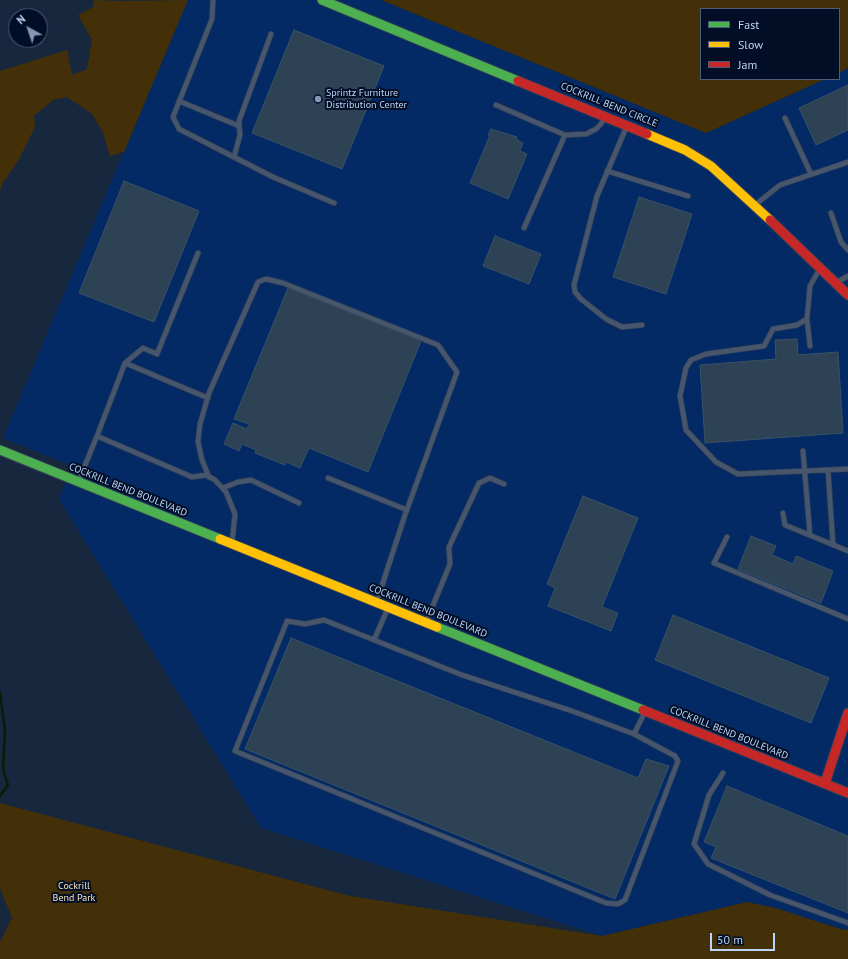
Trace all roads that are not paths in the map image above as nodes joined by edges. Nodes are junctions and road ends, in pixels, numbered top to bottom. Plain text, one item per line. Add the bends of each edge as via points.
1 (213, 0) edge
2 (322, 0) edge
3 (271, 34) dead end
4 (179, 101) junction
5 (496, 105) dead end
6 (605, 115) junction
7 (786, 118) dead end
8 (627, 124) junction
9 (239, 126) junction
10 (566, 135) junction
11 (234, 157) junction
12 (848, 162) edge
13 (607, 172) junction
14 (811, 174) junction
15 (688, 196) dead end
16 (334, 203) dead end
17 (755, 204) junction
18 (831, 214) dead end
19 (524, 228) dead end
20 (848, 250) edge
21 (198, 253) dead end
22 (821, 267) junction
23 (848, 276) edge
24 (837, 282) junction
25 (848, 294) edge
26 (807, 319) junction
27 (642, 325) dead end
28 (810, 346) dead end
29 (125, 363) junction
30 (208, 398) junction
31 (96, 436) junction
32 (0, 450) edge
33 (803, 451) dead end
34 (848, 469) edge
35 (828, 470) junction
36 (804, 471) junction
37 (209, 477) junction
38 (328, 478) dead end
39 (79, 482) junction
40 (504, 484) dead end
41 (223, 488) junction
42 (299, 503) dead end
43 (407, 510) junction
44 (783, 513) dead end
45 (810, 535) junction
46 (727, 537) dead end
47 (232, 544) junction
48 (833, 545) junction
49 (848, 551) edge
50 (377, 602) junction
51 (389, 607) junction
52 (848, 620) edge
53 (426, 622) junction
54 (374, 640) junction
55 (646, 711) junction
56 (848, 713) edge
57 (634, 734) junction
58 (723, 773) dead end
59 (825, 783) junction
60 (848, 793) edge
61 (848, 923) edge

1 - 4 lane via 212,19
2 - 6 street, COCKRILL BEND CIRCLE
3 - 9 lane
4 - 9 lane
4 - 11 lane via 173,117 179,129
5 - 10 lane
6 - 8 street, COCKRILL BEND CIRCLE
6 - 10 lane via 601,124 586,134
7 - 14 lane
8 - 13 lane
8 - 17 street, COCKRILL BEND CIRCLE via 672,142 698,157
9 - 11 lane via 240,135
10 - 19 lane
11 - 16 lane
12 - 14 lane
13 - 15 lane
13 - 27 lane via 596,196 576,273 575,292 606,320 622,327
14 - 17 lane via 780,184
17 - 22 street, COCKRILL BEND CIRCLE
18 - 20 lane via 840,242
21 - 29 lane via 157,354 143,348
22 - 24 street, COCKRILL BEND CIRCLE
22 - 26 lane via 810,286
23 - 24 lane
24 - 25 street, COCKRILL BEND CIRCLE
26 - 28 lane
26 - 36 lane via 797,325 773,329 764,346 706,354 691,360 686,368 680,396 686,430 716,462 738,474
29 - 30 lane
29 - 31 lane
30 - 37 lane via 200,424 198,442
30 - 43 lane via 258,282 266,279 283,283 438,345 457,372
31 - 37 lane via 192,477
31 - 39 lane
32 - 39 street, COCKRILL BEND BOULEVARD
33 - 36 lane
34 - 35 lane
35 - 36 lane
35 - 48 lane
36 - 45 lane
37 - 41 lane
38 - 43 lane
39 - 47 street, COCKRILL BEND BOULEVARD
40 - 53 lane via 490,478 479,483 449,547 450,564
41 - 42 lane via 251,480
41 - 47 lane via 235,514
43 - 50 lane
44 - 45 lane via 785,525
45 - 48 lane
46 - 52 lane via 714,563
47 - 50 street, COCKRILL BEND BOULEVARD
48 - 49 lane
50 - 51 street, COCKRILL BEND BOULEVARD
51 - 53 street, COCKRILL BEND BOULEVARD
51 - 54 lane
53 - 55 street, COCKRILL BEND BOULEVARD
54 - 57 lane via 462,675
54 - 57 lane via 324,620 306,624 287,621 235,751 606,903 618,904 624,900 678,761 676,756
55 - 57 lane
55 - 59 street, COCKRILL BEND BOULEVARD
56 - 59 street
58 - 61 lane via 709,795 694,844 708,864 770,895
59 - 60 street, COCKRILL BEND BOULEVARD

